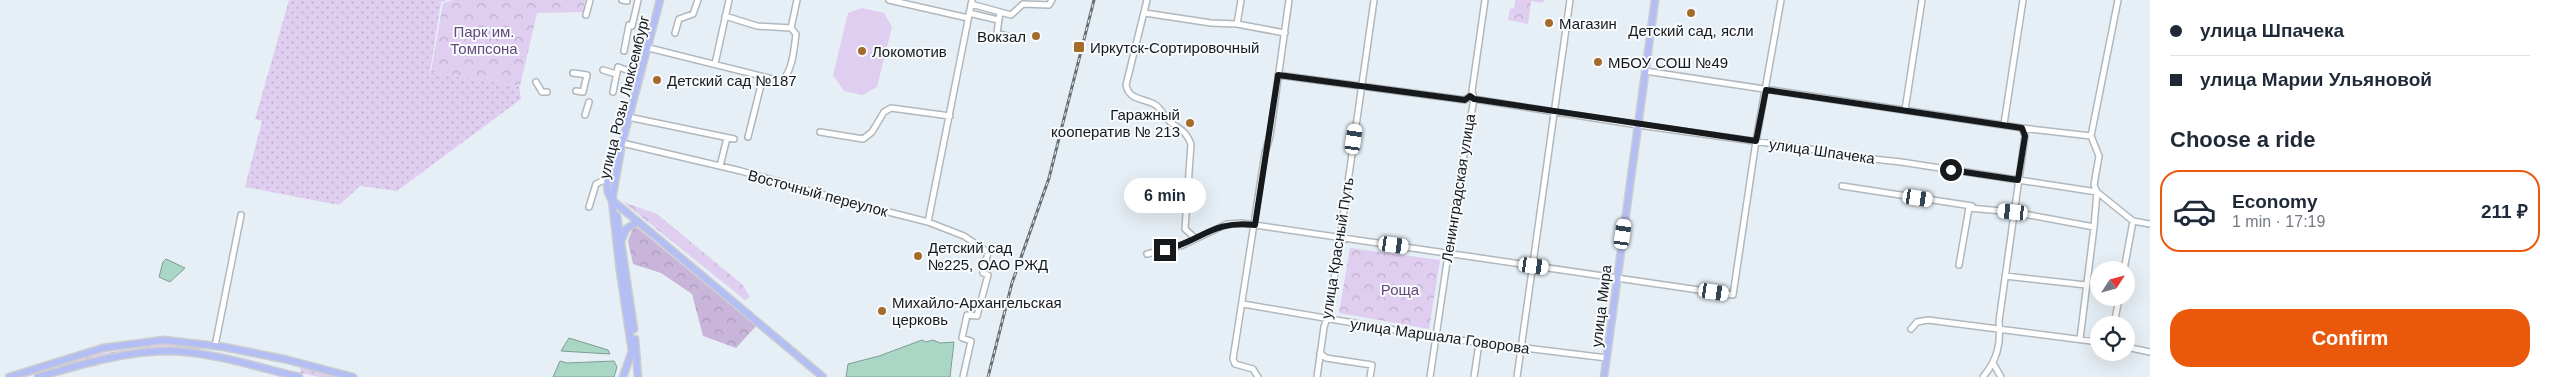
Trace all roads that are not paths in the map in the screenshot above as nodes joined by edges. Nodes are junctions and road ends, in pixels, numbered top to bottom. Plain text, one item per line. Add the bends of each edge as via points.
1 (590, 0) edge
2 (638, 0) edge
3 (660, 0) edge
4 (698, 0) edge
5 (729, 0) edge
6 (797, 0) edge
7 (889, 0) edge
8 (1052, 0) edge
9 (1147, 0) edge
10 (1241, 0) edge
11 (1289, 0) edge
12 (1374, 0) edge
13 (1485, 0) edge
14 (1570, 0) edge
15 (1655, 0) edge
16 (1780, 0) edge
17 (1922, 0) edge
18 (2022, 0) edge
19 (2118, 0) edge
20 (972, 2) edge
21 (1000, 12) junction
22 (1145, 13) junction
23 (586, 15) dead end
24 (725, 16) junction
25 (969, 16) junction
26 (998, 20) junction
27 (1237, 24) junction
28 (791, 28) junction
29 (1285, 32) junction
30 (675, 33) dead end
31 (1014, 38) dead end
32 (649, 48) junction
33 (624, 51) dead end
34 (715, 64) junction
35 (603, 70) dead end
36 (1645, 71) junction
37 (573, 73) dead end
38 (616, 74) junction
39 (640, 75) junction
40 (1278, 75) junction
41 (763, 77) junction
42 (536, 82) dead end
43 (1362, 85) junction
44 (1766, 90) junction
45 (576, 91) dead end
46 (547, 92) dead end
47 (613, 92) dead end
48 (1474, 99) junction
49 (1465, 100) junction
50 (589, 102) dead end
51 (1471, 105) junction
52 (1554, 110) junction
53 (1906, 110) junction
54 (585, 115) dead end
55 (950, 116) junction
56 (628, 117) junction
57 (2004, 124) junction
58 (1638, 125) junction
59 (2022, 128) junction
60 (820, 132) dead end
61 (2091, 136) junction
62 (748, 137) dead end
63 (727, 138) junction
64 (734, 139) dead end
65 (1756, 141) junction
66 (622, 143) junction
67 (720, 166) junction
68 (608, 178) junction
69 (2018, 180) junction
70 (1842, 186) dead end
71 (2097, 192) junction
72 (612, 200) junction
73 (588, 207) dead end
74 (2013, 212) junction
75 (241, 215) dead end
76 (2133, 220) junction
77 (637, 222) junction
78 (928, 222) junction
79 (2150, 224) edge
80 (1255, 225) junction
81 (2094, 227) junction
82 (1196, 238) junction
83 (1340, 238) junction
84 (622, 242) junction
85 (1448, 253) junction
86 (1147, 254) dead end
87 (2126, 261) edge
88 (1959, 265) dead end
89 (1534, 266) junction
90 (622, 271) junction
91 (2004, 276) junction
92 (1617, 278) junction
93 (2086, 285) junction
94 (1243, 304) junction
95 (1328, 318) junction
96 (1911, 329) dead end
97 (2000, 329) junction
98 (632, 332) junction
99 (1435, 337) junction
100 (2080, 339) junction
101 (2090, 341) edge
102 (1479, 343) junction
103 (215, 346) junction
104 (224, 347) junction
105 (1521, 348) junction
106 (2135, 349) edge
107 (2150, 352) edge
108 (1320, 353) junction
109 (1607, 358) junction
110 (223, 359) junction
111 (284, 359) junction
112 (1993, 363) junction
113 (281, 373) junction
114 (9, 377) edge
115 (38, 377) edge
116 (299, 377) edge
117 (354, 377) edge
118 (623, 377) edge
119 (638, 377) edge
120 (824, 377) edge
121 (963, 377) edge
122 (1258, 377) edge
123 (1317, 377) edge
124 (1370, 377) edge
125 (1430, 377) edge
126 (1474, 377) edge
127 (1517, 377) edge
128 (1604, 377) edge
129 (1983, 377) edge
130 (2001, 377) edge

1 - 23 street
2 - 33 street
3 - 32 main road, улица Розы Люксембург
4 - 30 street via 693,14 679,19
5 - 24 street
6 - 28 street
7 - 25 street
8 - 21 street via 1044,6 1023,4 1014,14
9 - 22 street
10 - 27 street
11 - 29 street
12 - 43 street, улица Красный Путь
13 - 48 street, Ленинградская улица via 1472,91
14 - 52 street
15 - 36 main road, улица Мира
16 - 44 street
17 - 53 street
18 - 57 street
19 - 61 street
20 - 21 street
20 - 25 street
21 - 26 street
22 - 27 street
22 - 82 street via 1126,85 1134,97 1154,104 1188,136 1191,144 1186,230
24 - 28 street via 757,26
24 - 34 street
25 - 26 street
25 - 55 street
26 - 31 street via 997,33
27 - 29 street
28 - 41 street via 796,34 786,77 781,81
29 - 40 street
32 - 34 street
32 - 39 main road, улица Розы Люксембург
34 - 41 street
35 - 38 street
36 - 44 street
36 - 58 main road, улица Мира
37 - 45 street via 587,75 584,92
38 - 39 street via 618,67
38 - 47 street
39 - 56 main road, улица Розы Люксембург
40 - 43 street, улица Шпачека
40 - 80 street
41 - 62 street
42 - 46 street via 542,92
43 - 49 street, улица Шпачека
43 - 83 street, улица Красный Путь
44 - 53 street
44 - 65 street
48 - 49 street, улица Шпачека via 1470,96
48 - 51 street, Ленинградская улица
48 - 52 street, улица Шпачека
49 - 51 street
50 - 54 street
51 - 85 street, Ленинградская улица
52 - 58 street, улица Шпачека
52 - 89 street
53 - 57 street
55 - 60 street via 894,107 884,112 872,132 863,139
55 - 78 street
56 - 63 street
56 - 66 main road, улица Розы Люксембург
57 - 59 street
58 - 65 street, улица Шпачека
58 - 92 main road, улица Мира
59 - 61 street
59 - 69 street via 2025,136
61 - 71 street via 2099,156 2094,185
63 - 64 street
63 - 67 street
65 - 69 street, улица Шпачека
65 - 92 street via 1733,295
66 - 67 street, Восточный переулок
66 - 68 main road
66 - 72 main road, улица Розы Люксембург
67 - 78 street, Восточный переулок
68 - 72 main road via 608,193
68 - 73 street via 596,184
69 - 71 street, улица Шпачека
69 - 74 street
70 - 74 street
71 - 76 street, улица Шпачека
71 - 81 street
72 - 77 main road
72 - 84 main road, улица Розы Люксембург
72 - 90 main road, улица Розы Люксембург
74 - 81 street
74 - 88 street via 1969,208
74 - 91 street
75 - 103 street
76 - 79 street, улица Шпачека
76 - 87 street
77 - 84 main road via 626,229
77 - 120 main road
78 - 121 street, Восточный переулок via 964,236 988,252 983,273 988,275 977,316 967,315 962,338 971,341
80 - 82 street via 1227,224
80 - 83 street
80 - 94 street
81 - 93 street
82 - 86 street via 1183,245
83 - 85 street
83 - 95 street, улица Красный Путь
84 - 90 main road, улица Розы Люксембург
85 - 89 street
85 - 99 street, Ленинградская улица
89 - 92 street
89 - 105 street
90 - 98 main road, улица Розы Люксембург
91 - 93 street
91 - 97 street
92 - 109 main road, улица Мира
93 - 100 street
94 - 95 street, улица Маршала Говорова
94 - 122 street via 1233,359 1236,364 1253,369
95 - 99 street, улица Маршала Говорова
95 - 108 street, улица Красный Путь
96 - 97 street via 1921,320
97 - 100 street
97 - 112 street via 2001,341
98 - 118 main road, улица Розы Люксембург via 632,354
98 - 119 main road, улица Розы Люксембург
99 - 102 street, улица Маршала Говорова
99 - 125 street, Ленинградская улица
100 - 101 street
102 - 105 street, улица Маршала Говорова
102 - 126 street
103 - 104 main road
103 - 114 main road via 164,340 119,346
104 - 110 main road via 212,351
104 - 111 main road
105 - 109 street, улица Маршала Говорова
105 - 127 street
106 - 107 street
108 - 123 street, улица Красный Путь
108 - 124 street via 1326,358 1372,365
109 - 128 main road, улица Мира
110 - 113 main road
110 - 115 main road via 180,352 130,354
111 - 113 main road via 289,366
111 - 117 main road
112 - 129 street
112 - 130 street
113 - 116 main road
118 - 119 main road via 632,372

